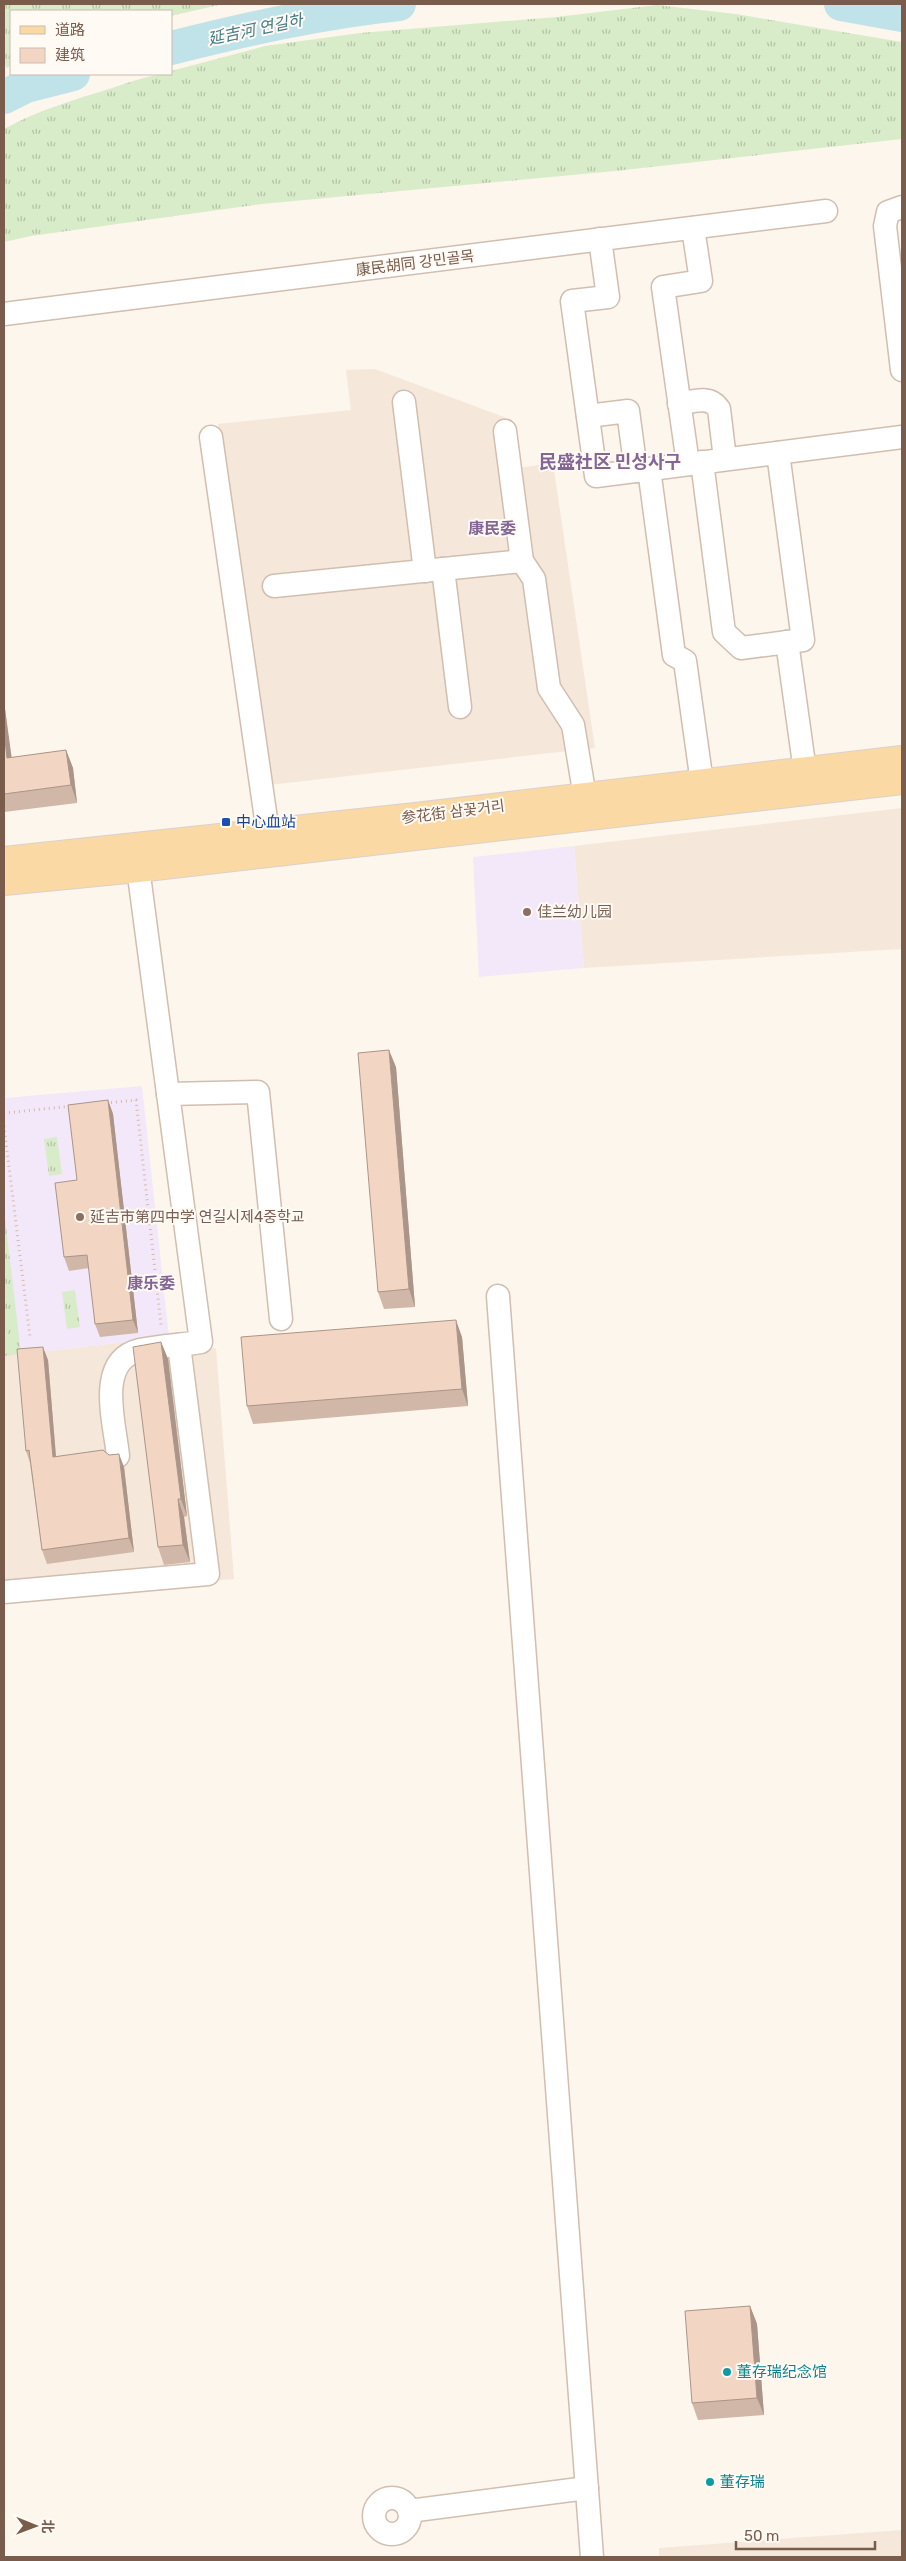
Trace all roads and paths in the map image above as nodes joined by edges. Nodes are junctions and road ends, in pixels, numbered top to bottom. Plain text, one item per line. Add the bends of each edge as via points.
1 (902, 206) edge
2 (826, 211) dead end
3 (693, 228) junction
4 (600, 239) junction
5 (4, 314) edge
6 (902, 370) edge
7 (404, 402) dead end
8 (679, 404) junction
9 (588, 416) junction
10 (505, 431) dead end
11 (211, 437) dead end
12 (902, 437) edge
13 (778, 453) junction
14 (726, 460) junction
15 (695, 463) junction
16 (642, 470) junction
17 (522, 560) junction
18 (434, 570) junction
19 (274, 586) dead end
20 (787, 642) junction
21 (460, 706) dead end
22 (902, 760) edge
23 (805, 771) junction
24 (902, 780) edge
25 (702, 783) junction
26 (585, 797) junction
27 (268, 833) junction
28 (4, 862) edge
29 (138, 868) junction
30 (4, 881) edge
31 (168, 1094) junction
32 (98, 1104) edge
33 (80, 1106) edge
34 (4, 1113) edge
35 (4, 1126) edge
36 (498, 1296) dead end
37 (281, 1319) dead end
38 (161, 1325) dead end
39 (30, 1337) dead end
40 (179, 1345) junction
41 (118, 1456) edge
42 (4, 1592) edge
43 (587, 2488) junction
44 (409, 2511) dead end
45 (592, 2557) edge

1 - 6 street via 888,212 886,226
2 - 3 street, 康民胡同 강민골목
3 - 4 street, 康民胡同 강민골목
3 - 8 street via 701,281 663,287
4 - 5 street, 康民胡同 강민골목
4 - 9 street via 608,297 572,302
7 - 18 street
8 - 14 street via 714,402 719,409
8 - 15 street
9 - 16 street via 628,411
9 - 16 street via 596,476
10 - 17 street
11 - 27 street
12 - 13 street
13 - 14 street
13 - 20 street via 803,640
14 - 15 street
15 - 16 street
15 - 20 street via 724,632 741,648
16 - 25 street via 674,655 685,661
17 - 18 street
17 - 26 street via 534,579 549,688 573,725
18 - 19 street
18 - 21 street
20 - 23 street
22 - 23 main road, 参花街 삼꽃거리
23 - 25 main road, 参花街 삼꽃거리
24 - 29 main road, 参花街 삼꽃거리
25 - 26 main road, 参花街 삼꽃거리
26 - 27 main road, 参花街 삼꽃거리
27 - 28 main road, 参花街 삼꽃거리
29 - 30 main road, 参花街 삼꽃거리
29 - 31 street
31 - 37 street via 258,1092
31 - 40 street via 201,1342
32 - 38 path via 136,1100
33 - 34 path
35 - 39 path
36 - 43 street
40 - 41 street via 138,1350 120,1360 114,1370 111,1388
40 - 42 street via 208,1574
43 - 44 street
43 - 45 street

